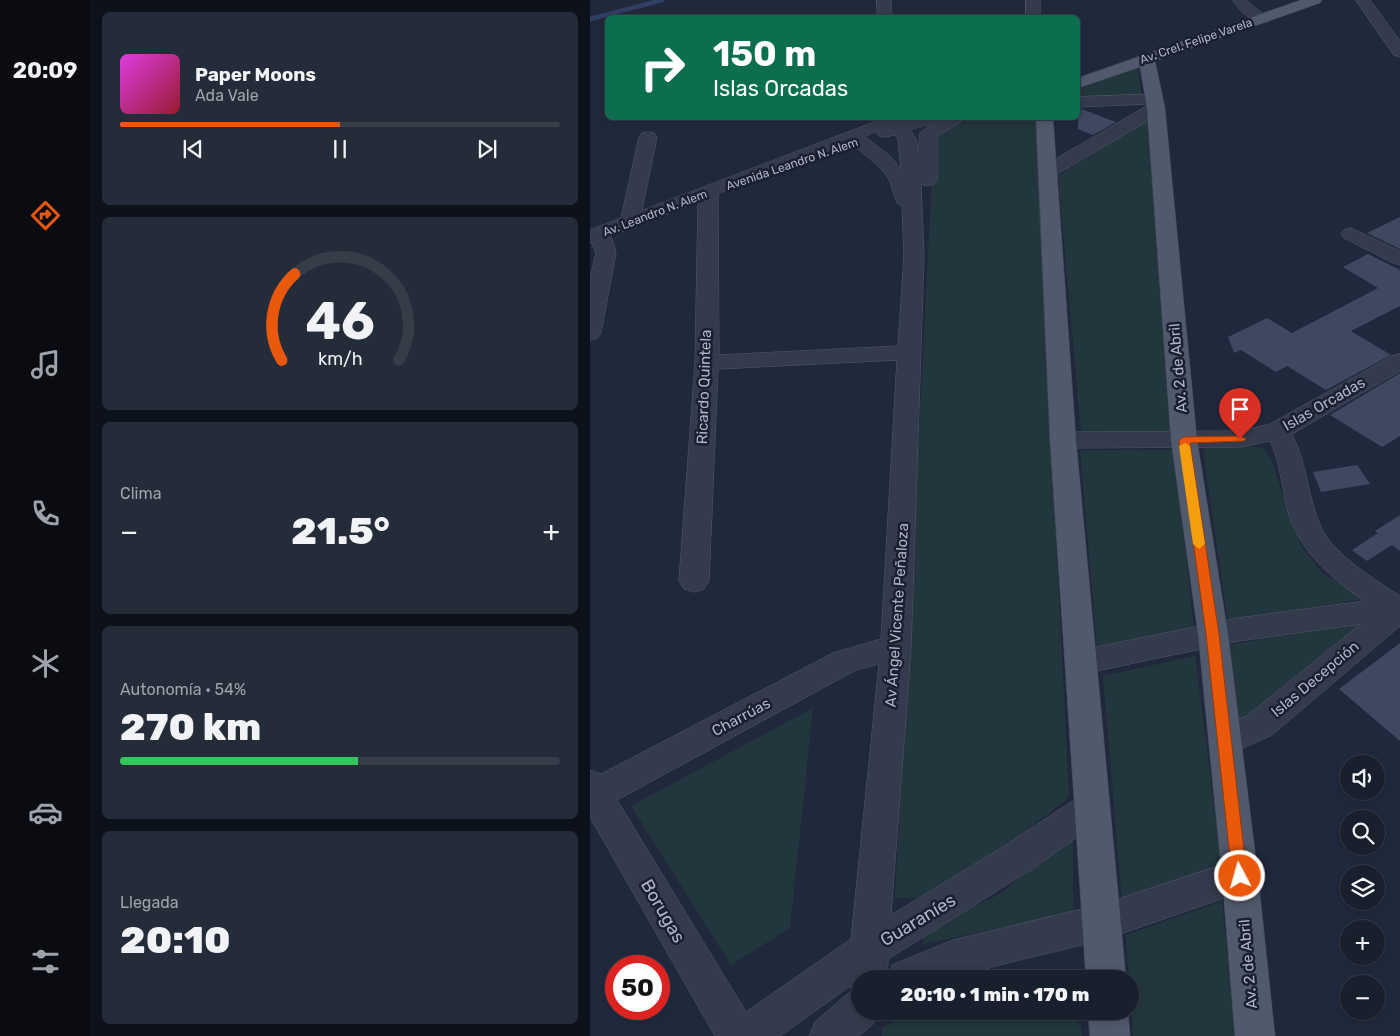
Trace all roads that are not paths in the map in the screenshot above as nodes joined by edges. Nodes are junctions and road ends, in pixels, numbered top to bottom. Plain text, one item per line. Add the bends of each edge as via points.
1 (884, 0) edge
2 (1033, 0) edge
3 (1240, 0) edge
4 (1315, 0) edge
5 (1363, 0) edge
6 (885, 15) edge
7 (1033, 15) edge
8 (1263, 18) junction
9 (1400, 52) edge
10 (1146, 58) junction
11 (1080, 82) edge
12 (1080, 102) edge
13 (1155, 104) junction
14 (912, 120) edge
15 (952, 120) edge
16 (1044, 120) edge
17 (891, 122) edge
18 (648, 137) dead end
19 (860, 141) junction
20 (1047, 172) junction
21 (714, 191) junction
22 (630, 222) junction
23 (1351, 234) dead end
24 (595, 236) edge
25 (913, 244) junction
26 (1400, 259) edge
27 (590, 333) edge
28 (910, 352) junction
29 (1400, 361) edge
30 (707, 363) junction
31 (1278, 431) junction
32 (1063, 440) junction
33 (1184, 440) junction
34 (694, 580) dead end
35 (1400, 610) edge
36 (1212, 634) junction
37 (896, 647) junction
38 (1082, 662) junction
39 (1225, 742) junction
40 (592, 792) edge
41 (1092, 807) junction
42 (1240, 876) junction
43 (1102, 922) junction
44 (869, 964) edge
45 (922, 970) edge
46 (1105, 970) edge
47 (851, 1017) edge
48 (863, 1020) edge
49 (1109, 1020) edge
50 (736, 1036) edge
51 (746, 1036) edge
52 (829, 1036) edge
53 (862, 1036) edge
54 (1110, 1036) edge
55 (1255, 1036) edge

1 - 6 street
2 - 7 street
3 - 8 street via 1244,7
4 - 8 main road, Av. Crel. Felipe Varela
5 - 9 street
8 - 10 main road, Av. Crel. Felipe Varela
10 - 11 main road, Av. Crel. Felipe Varela
10 - 13 main road, Av. 2 de Abril
12 - 13 street
13 - 20 street
13 - 33 main road, Av. 2 de Abril
14 - 17 street, Avenida Leandro N. Alem
15 - 25 street via 929,133 924,208
16 - 20 main road
17 - 19 street, Avenida Leandro N. Alem
17 - 21 street, Avenida Leandro N. Alem
17 - 25 street via 907,139
18 - 22 street
19 - 21 street, Avenida Leandro N. Alem
19 - 25 street via 890,165 901,184
20 - 32 main road
21 - 22 street, Av. Leandro N. Alem
21 - 30 street, Ricardo Quintela
22 - 24 street, Av. Leandro N. Alem
23 - 26 street
24 - 27 street via 606,253
25 - 28 street, Av Ángel Vicente Peñaloza
28 - 30 street
28 - 37 street, Av Ángel Vicente Peñaloza
29 - 31 street, Islas Orcadas
30 - 34 street, Ricardo Quintela
31 - 33 street, Islas Orcadas via 1240,439
31 - 35 street via 1288,452 1308,529 1317,545 1331,560
32 - 33 street, Islas Orcadas
32 - 38 main road
33 - 36 main road, Av. 2 de Abril
35 - 36 street via 1360,612
35 - 39 street, Islas Decepción via 1260,725
36 - 38 street
36 - 39 main road, Av. 2 de Abril
37 - 40 street, Charrúas via 844,662
37 - 44 street, Av Ángel Vicente Peñaloza
38 - 41 main road
39 - 42 main road, Av. 2 de Abril
40 - 50 street, Borugas
41 - 43 main road
41 - 44 street, Guaraníes
42 - 43 street
42 - 55 main road, Av. 2 de Abril
43 - 45 street via 969,954
43 - 46 main road
44 - 51 street, Guaraníes
47 - 52 street
48 - 53 street
49 - 54 main road

